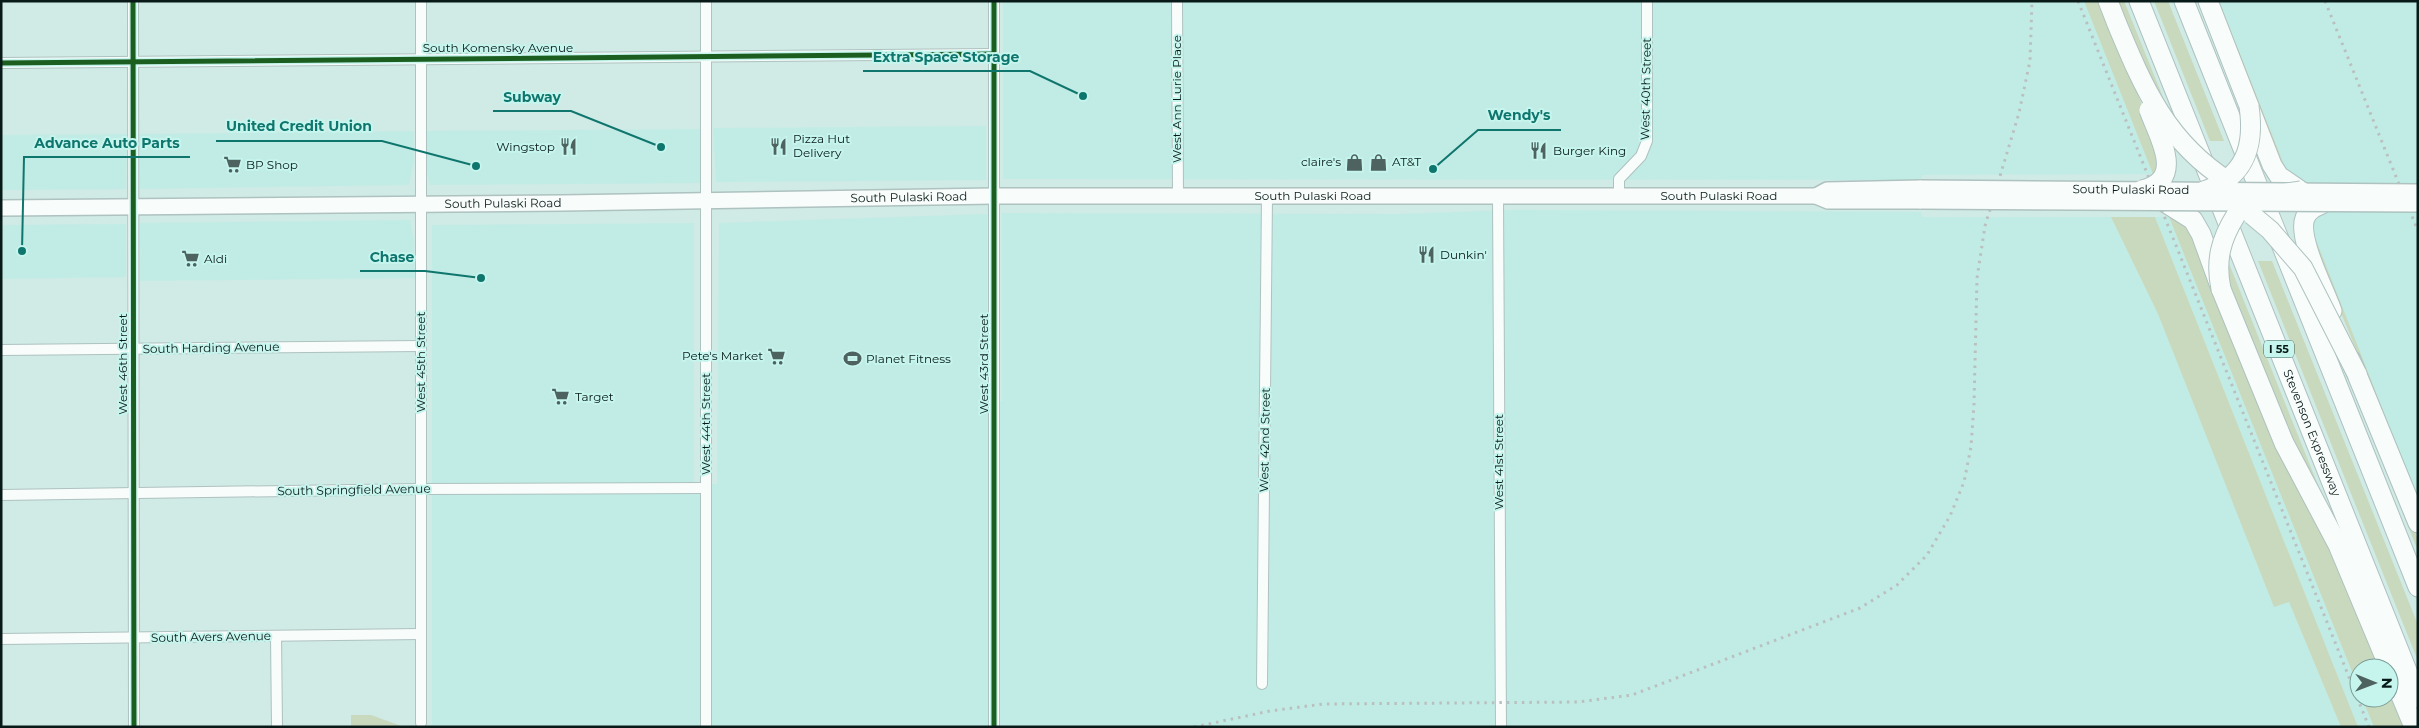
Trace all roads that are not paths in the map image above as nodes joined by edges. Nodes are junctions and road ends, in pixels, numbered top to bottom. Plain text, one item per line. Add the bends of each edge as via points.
1 (133, 1) edge
2 (421, 1) edge
3 (706, 1) edge
4 (994, 1) edge
5 (1177, 1) edge
6 (1647, 1) edge
7 (2108, 1) edge
8 (2139, 1) edge
9 (2184, 1) edge
10 (2208, 1) edge
11 (2117, 24) junction
12 (994, 54) junction
13 (706, 57) junction
14 (421, 59) junction
15 (133, 62) junction
16 (1, 63) edge
17 (2249, 106) junction
18 (2228, 181) junction
19 (2142, 190) junction
20 (2204, 191) junction
21 (2418, 192) edge
22 (994, 196) junction
23 (1816, 196) junction
24 (1178, 197) junction
25 (1267, 197) junction
26 (1498, 197) junction
27 (1619, 197) junction
28 (2249, 197) junction
29 (2294, 198) junction
30 (706, 201) junction
31 (2166, 202) junction
32 (421, 204) junction
33 (2322, 204) junction
34 (2418, 204) edge
35 (133, 207) junction
36 (1, 208) edge
37 (2221, 289) junction
38 (421, 346) junction
39 (133, 349) junction
40 (1, 350) edge
41 (2357, 374) junction
42 (706, 488) junction
43 (421, 489) junction
44 (133, 493) junction
45 (1, 495) edge
46 (2418, 523) edge
47 (2418, 587) edge
48 (421, 634) junction
49 (276, 636) junction
50 (134, 638) junction
51 (1, 639) edge
52 (1262, 684) dead end
53 (2418, 698) edge
54 (421, 724) dead end
55 (134, 727) edge
56 (276, 727) edge
57 (706, 727) edge
58 (994, 727) edge
59 (1501, 727) edge
60 (2414, 727) edge

1 - 15 street, West 46th Street
2 - 14 street, West 45th Street
3 - 13 street, West 44th Street
4 - 12 street, West 43rd Street
5 - 24 street, West Ann Lurie Place
6 - 27 street, West 40th Street via 1647,141 1641,156 1619,179
7 - 11 highway
8 - 53 highway, Stevenson Expressway / I 55
9 - 47 highway
10 - 17 highway
11 - 18 highway, bridge via 2136,70 2179,141
11 - 19 highway, bridge via 2167,158 2168,168 2164,176
12 - 13 street, South Komensky Avenue
12 - 22 street, West 43rd Street
13 - 14 street, South Komensky Avenue
13 - 30 street, West 44th Street
14 - 15 street, South Komensky Avenue
14 - 32 street, West 45th Street
15 - 16 street, South Komensky Avenue
15 - 35 street, West 46th Street
17 - 18 highway, bridge via 2249,146
17 - 29 highway, bridge via 2272,165
18 - 20 highway, bridge
18 - 28 highway, bridge
19 - 20 main road, South Pulaski Road, bridge
19 - 23 main road, South Pulaski Road, bridge via 1912,188 1827,190
20 - 28 highway, bridge
20 - 31 highway, bridge
21 - 29 main road, bridge
22 - 24 main road, South Pulaski Road
22 - 30 main road, South Pulaski Road
22 - 58 street, West 43rd Street
23 - 27 main road, South Pulaski Road
23 - 31 main road, South Pulaski Road, bridge via 1828,201
24 - 25 main road, South Pulaski Road
25 - 26 main road, South Pulaski Road
25 - 52 street, West 42nd Street
26 - 27 main road, South Pulaski Road
26 - 59 street, West 41st Street
28 - 29 highway, bridge
28 - 31 main road, South Pulaski Road, bridge
28 - 37 highway, bridge via 2220,247
28 - 41 highway, bridge via 2270,230 2303,268
29 - 33 main road, bridge
30 - 32 main road, South Pulaski Road
30 - 42 street, West 44th Street
31 - 37 highway, bridge via 2193,220 2202,234
32 - 35 main road, South Pulaski Road
32 - 38 street, West 45th Street
33 - 34 main road, bridge
33 - 41 highway, bridge via 2304,219 2304,237
35 - 36 main road, South Pulaski Road
35 - 39 street, West 46th Street
37 - 60 highway via 2284,443 2338,545
38 - 39 street, South Harding Avenue
38 - 43 street, West 45th Street
39 - 40 street, South Harding Avenue
39 - 44 street, West 46th Street
41 - 46 highway
42 - 43 street, South Springfield Avenue
42 - 57 street, West 44th Street
43 - 44 street, South Springfield Avenue
43 - 48 street, West 45th Street
44 - 45 street, South Springfield Avenue
44 - 50 street, West 46th Street
48 - 49 street, South Avers Avenue
48 - 54 street, West 45th Street
49 - 50 street, South Avers Avenue
49 - 56 street
50 - 51 street, South Avers Avenue
50 - 55 street, West 46th Street

